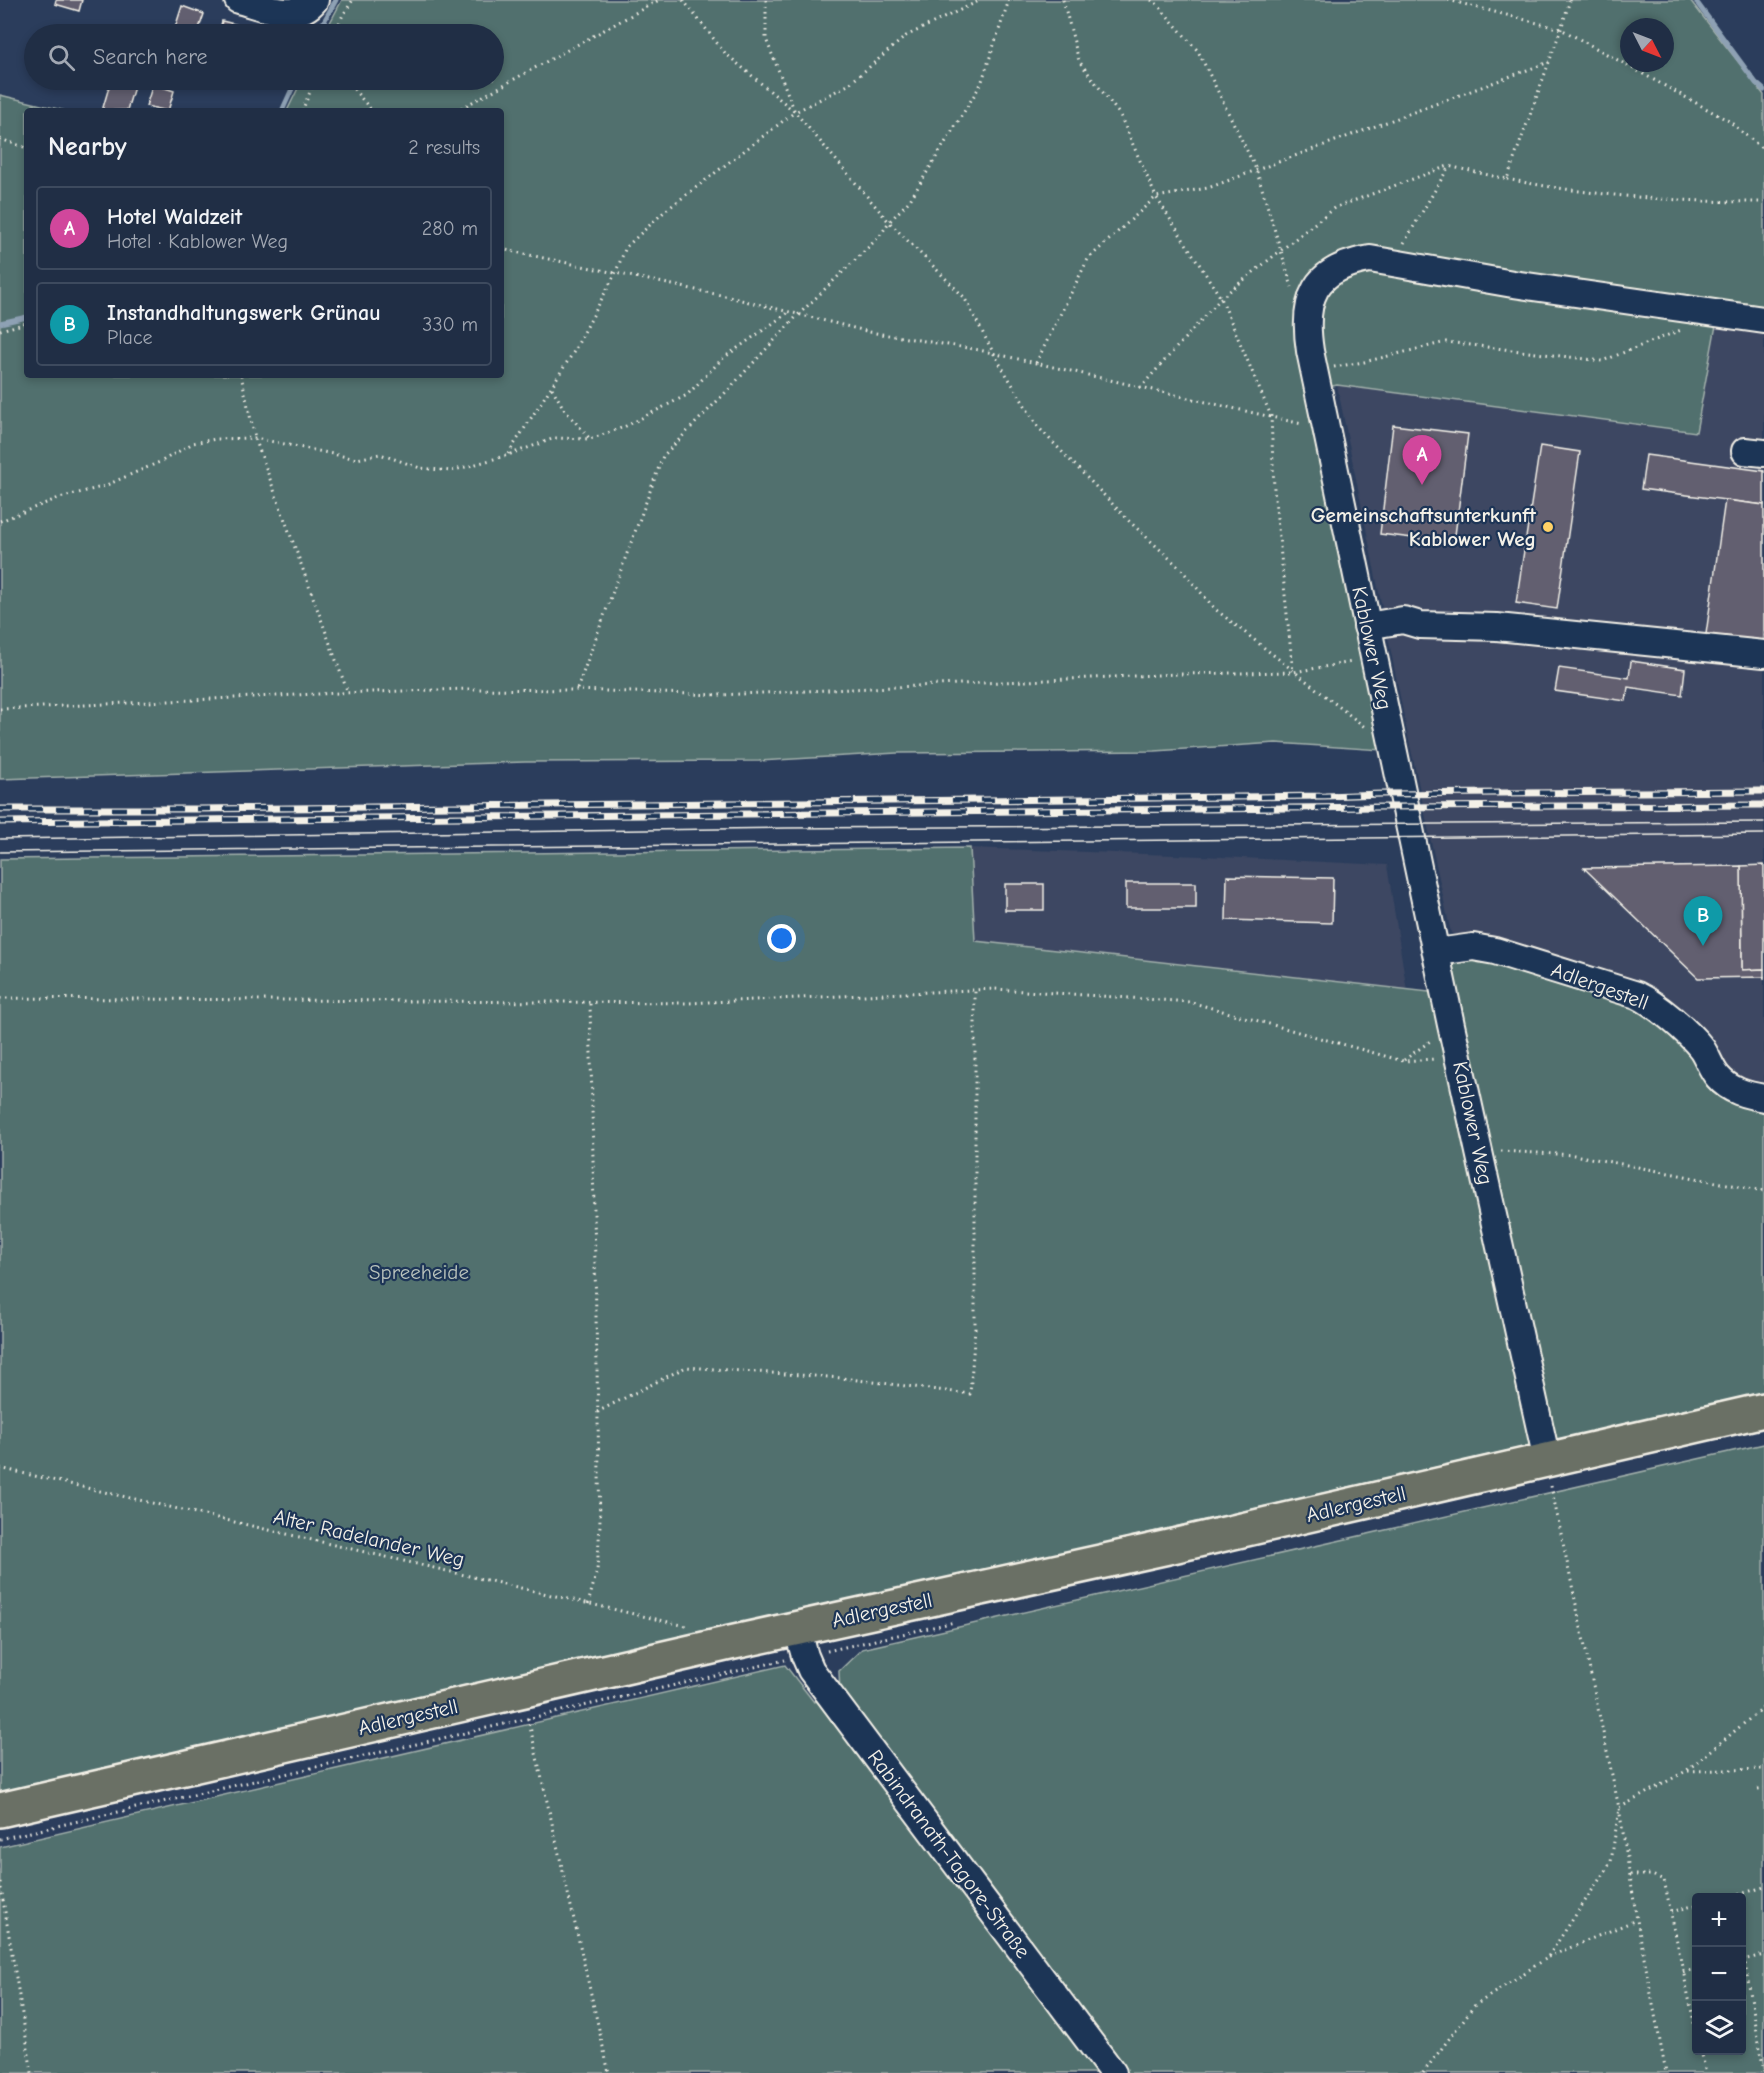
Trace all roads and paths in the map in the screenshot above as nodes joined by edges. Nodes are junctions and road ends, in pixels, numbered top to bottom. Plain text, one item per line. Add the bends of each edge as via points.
1 (238, 0) edge
2 (315, 0) edge
3 (353, 0) edge
4 (659, 0) edge
5 (682, 0) edge
6 (766, 0) edge
7 (981, 0) edge
8 (1009, 0) edge
9 (1063, 0) edge
10 (1150, 0) edge
11 (1448, 0) edge
12 (1570, 0) edge
13 (339, 24) edge
14 (1561, 29) junction
15 (1550, 62) junction
16 (504, 85) edge
17 (311, 90) edge
18 (354, 90) edge
19 (494, 90) edge
20 (303, 108) edge
21 (369, 108) edge
22 (461, 108) edge
23 (795, 112) junction
24 (0, 139) edge
25 (24, 147) edge
26 (1764, 150) edge
27 (1448, 166) junction
28 (1256, 169) junction
29 (1507, 179) junction
30 (1156, 197) junction
31 (1764, 202) edge
32 (889, 222) junction
33 (504, 250) edge
34 (1281, 250) junction
35 (1393, 262) junction
36 (615, 274) junction
37 (1221, 298) junction
38 (789, 312) junction
39 (1714, 314) junction
40 (798, 315) junction
41 (1764, 321) edge
42 (24, 324) edge
43 (0, 330) edge
44 (994, 354) junction
45 (1036, 363) junction
46 (1315, 372) junction
47 (243, 378) edge
48 (552, 387) junction
49 (1140, 388) junction
50 (1272, 416) junction
51 (1326, 425) junction
52 (255, 438) junction
53 (590, 439) junction
54 (507, 455) junction
55 (0, 522) edge
56 (1367, 627) junction
57 (1764, 654) edge
58 (1374, 659) junction
59 (1293, 672) junction
60 (576, 690) junction
61 (348, 693) junction
62 (0, 709) edge
63 (1390, 737) junction
64 (1437, 952) junction
65 (975, 990) junction
66 (0, 998) edge
67 (590, 1002) junction
68 (1451, 1025) junction
69 (1458, 1058) junction
70 (1403, 1062) junction
71 (1764, 1098) edge
72 (1479, 1150) junction
73 (1764, 1191) edge
74 (1764, 1410) edge
75 (597, 1412) junction
76 (1547, 1460) junction
77 (0, 1468) edge
78 (1555, 1504) dead end
79 (588, 1604) junction
80 (957, 1622) dead end
81 (693, 1628) dead end
82 (801, 1642) junction
83 (1764, 1707) edge
84 (528, 1718) junction
85 (1764, 1769) edge
86 (1686, 1771) junction
87 (1764, 1788) edge
88 (1758, 1789) dead end
89 (1619, 1808) junction
90 (0, 1810) edge
91 (0, 1839) edge
92 (1630, 1875) junction
93 (0, 1882) edge
94 (1764, 1887) edge
95 (1744, 1893) edge
96 (1692, 1906) edge
97 (1671, 1912) junction
98 (1637, 1920) junction
99 (1764, 1955) edge
100 (1547, 1958) junction
101 (1746, 1958) edge
102 (1692, 1970) edge
103 (1683, 1972) junction
104 (1746, 1975) edge
105 (1692, 2014) edge
106 (1702, 2055) edge
107 (1764, 2071) edge
108 (32, 2073) edge
109 (609, 2073) edge
110 (1113, 2073) edge
111 (1424, 2073) edge
112 (1666, 2073) edge
113 (1706, 2073) edge

1 - 2 street via 289,14 303,10
3 - 13 path
4 - 16 path
5 - 23 path via 725,53
6 - 23 path via 766,39
7 - 23 path via 906,36 848,85
8 - 32 path via 981,84 910,200
9 - 30 path via 1079,61 1120,115
10 - 28 path via 1198,51
11 - 14 path
12 - 14 path
14 - 15 path
14 - 26 path via 1729,121
15 - 28 path
15 - 29 path
17 - 20 path
18 - 21 path
19 - 22 path
23 - 32 path
23 - 36 path via 665,211 626,247
24 - 25 path
27 - 29 path
27 - 34 path via 1334,208
27 - 35 path
28 - 30 path via 1208,188
28 - 34 path
29 - 31 path via 1552,188 1694,202
30 - 37 path
30 - 45 path via 1088,259
32 - 40 path via 880,236
32 - 44 path via 964,297
33 - 36 path
34 - 37 path
35 - 39 street, Kablower Weg
35 - 46 street, Kablower Weg via 1350,262 1321,282 1309,300 1306,316
36 - 38 path
36 - 48 path
37 - 49 path
37 - 50 path
38 - 40 path
38 - 53 path via 722,359 687,395 624,427
39 - 41 street, Kablower Weg
39 - 46 path via 1602,362 1446,342
40 - 44 path
40 - 60 path via 663,456
42 - 43 path
44 - 45 path
44 - 59 path via 1038,427 1180,568 1215,609
45 - 49 path
46 - 51 street, Kablower Weg
47 - 52 path
48 - 53 path via 564,409
48 - 54 path
49 - 50 path
50 - 51 path via 1309,426
50 - 59 path via 1274,489
51 - 56 street, Kablower Weg
52 - 54 path via 357,459 380,454 420,468 451,471
52 - 55 path via 193,443 112,483 59,498
52 - 61 path
53 - 54 path via 555,438
56 - 57 street via 1406,612 1420,625 1497,627
56 - 58 street, Kablower Weg
58 - 59 path
58 - 63 street, Kablower Weg
59 - 60 path via 719,695
59 - 63 path via 1371,732
60 - 61 path
61 - 62 path
63 - 64 street, Kablower Weg
64 - 68 street, Kablower Weg
64 - 71 street, Adlergestell via 1473,947 1495,951 1637,995 1657,1006 1701,1048 1718,1077 1729,1087
65 - 67 path via 688,1003
65 - 70 path via 1190,1002
65 - 75 path via 975,1328 970,1394 842,1378 686,1367
66 - 67 path
67 - 75 path
68 - 69 street, Kablower Weg
68 - 70 path
69 - 70 path
69 - 72 street, Kablower Weg
72 - 73 path via 1574,1155
72 - 76 street, Kablower Weg
74 - 76 main road, Adlergestell
75 - 79 path via 600,1525 597,1571
76 - 82 main road, Adlergestell via 1164,1548
77 - 79 path, Alter Radelander Weg
78 - 89 path
79 - 81 path, Alter Radelander Weg
80 - 82 path
82 - 84 path
82 - 90 main road, Adlergestell
82 - 110 street, Rabindranath-Tagore-Straße via 811,1670
83 - 86 path
84 - 91 path
84 - 109 path
85 - 86 path
86 - 89 path
87 - 88 path
89 - 92 path
89 - 100 path via 1611,1862
92 - 97 path via 1652,1875 1664,1880
92 - 98 path
93 - 108 path
94 - 95 path
96 - 97 path
97 - 103 path
98 - 100 path
98 - 112 path
99 - 101 path
100 - 111 path via 1474,2006
102 - 103 path
103 - 105 path
104 - 107 path
106 - 113 path

